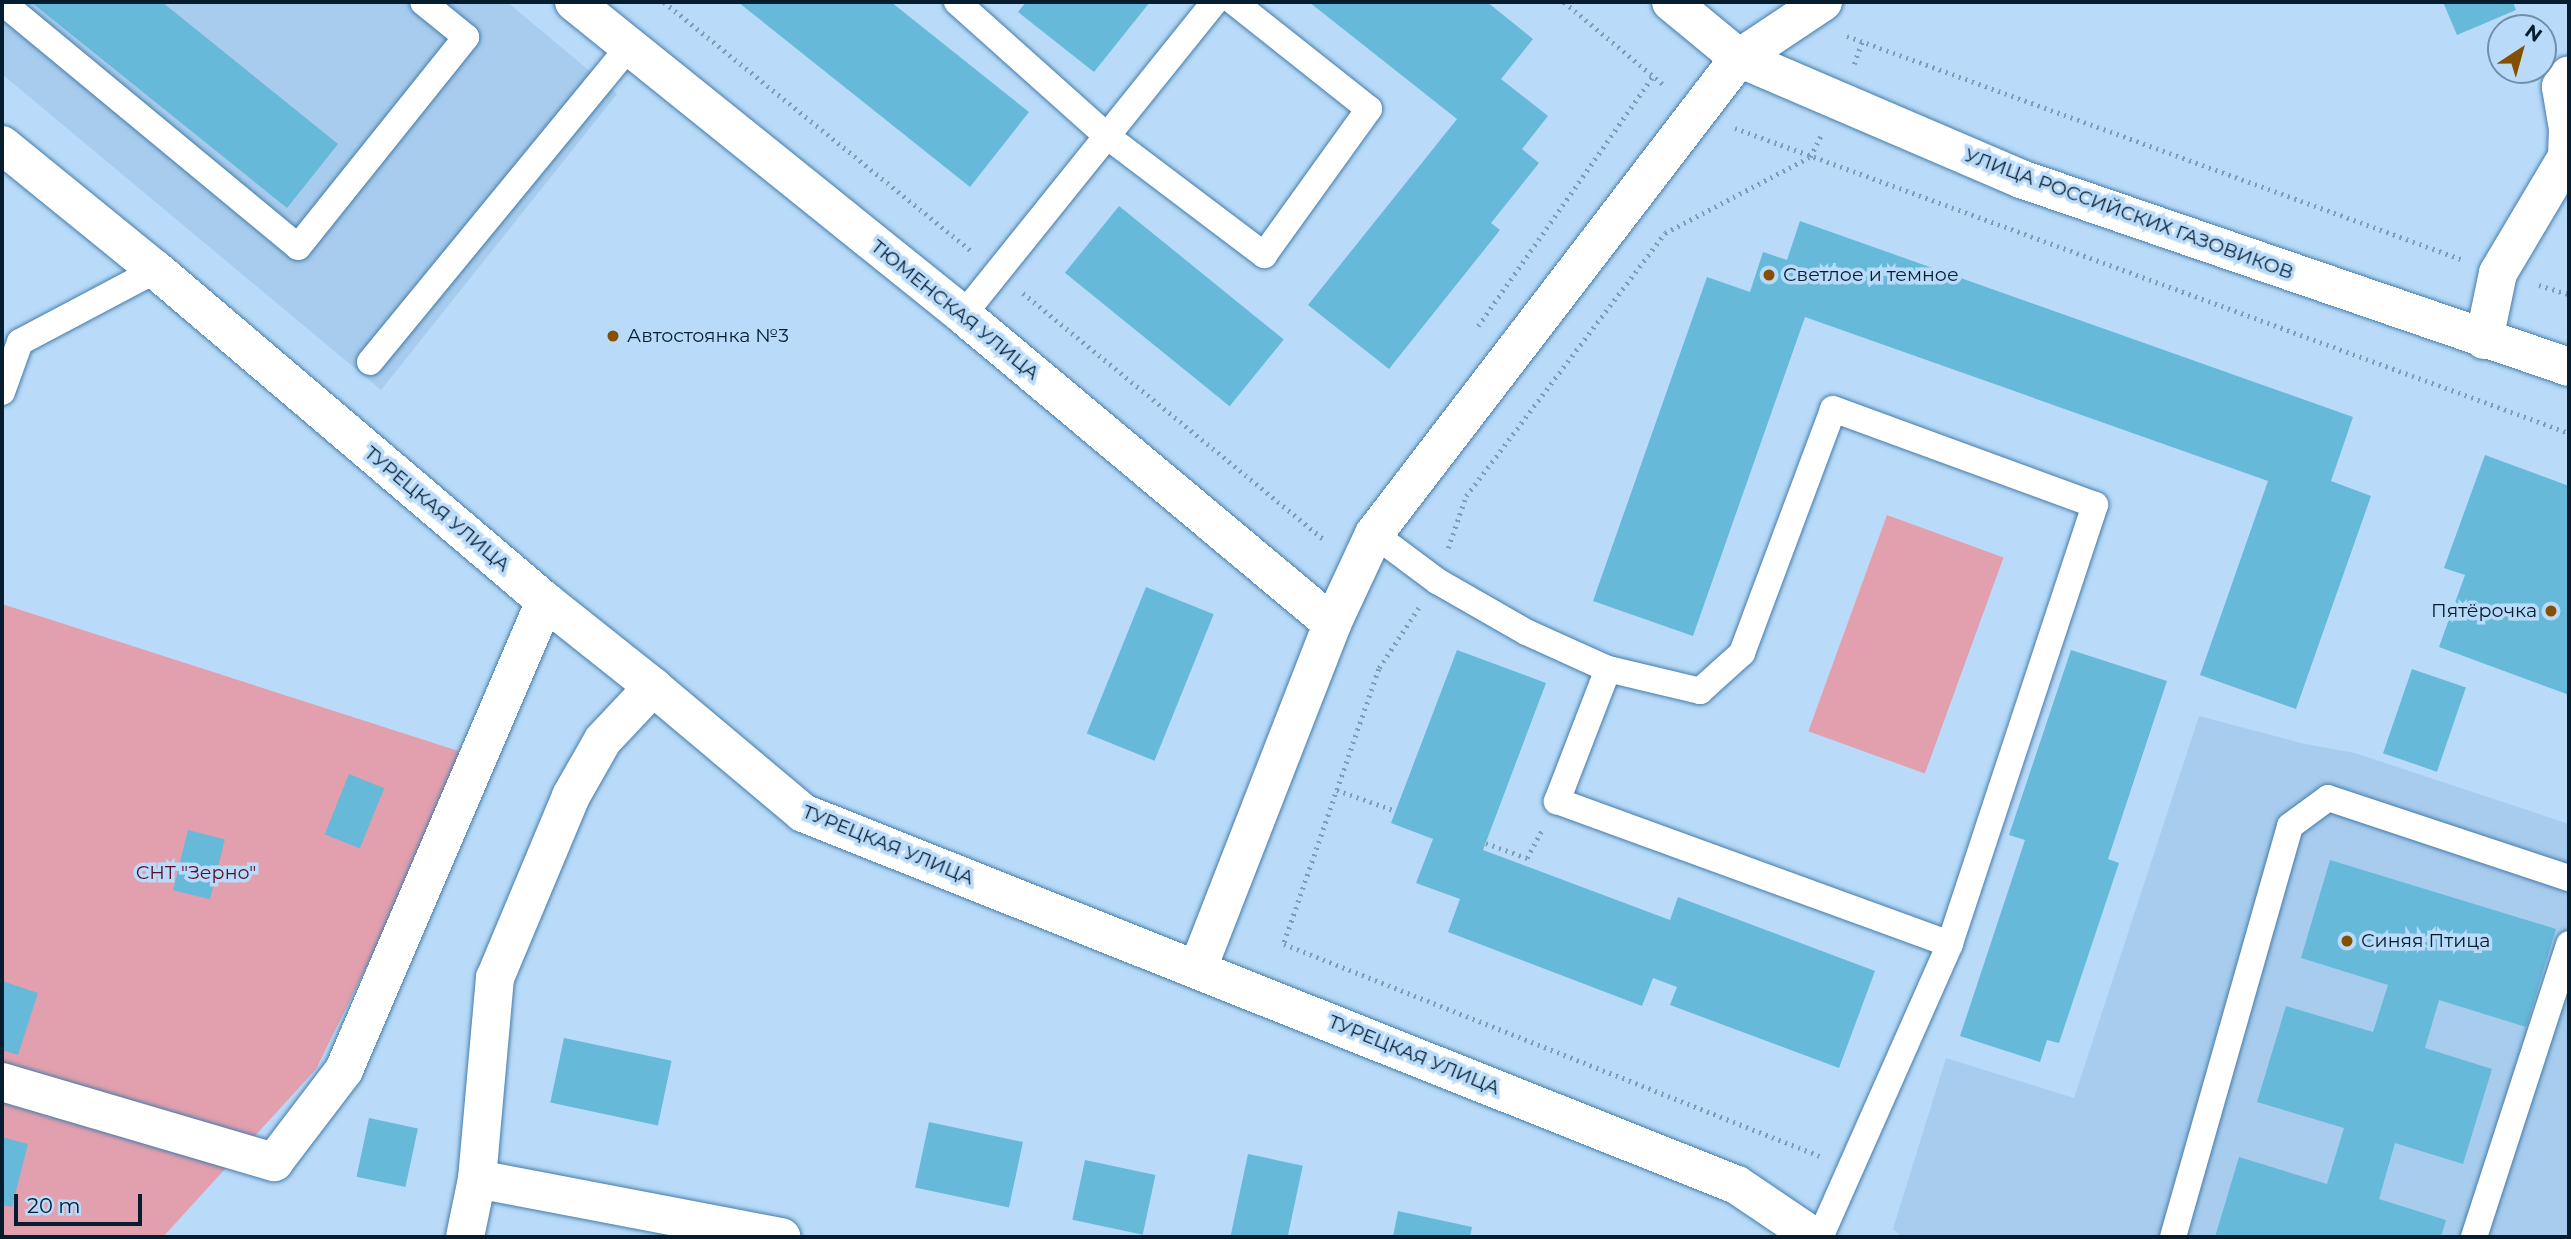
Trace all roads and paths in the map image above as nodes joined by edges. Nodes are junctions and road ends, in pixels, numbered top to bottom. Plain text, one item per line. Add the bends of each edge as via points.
1 (2, 2) edge
2 (423, 2) edge
3 (574, 2) edge
4 (664, 2) edge
5 (957, 2) edge
6 (1215, 2) edge
7 (1234, 2) edge
8 (1564, 2) edge
9 (1671, 2) edge
10 (1811, 10) edge
11 (630, 46) junction
12 (1740, 58) junction
13 (2569, 75) edge
14 (1653, 76) junction
15 (1700, 114) junction
16 (1108, 137) junction
17 (2, 145) edge
18 (2568, 158) edge
19 (156, 270) junction
20 (998, 272) junction
21 (2498, 273) junction
22 (2569, 295) edge
23 (963, 315) junction
24 (1470, 337) dead end
25 (11, 339) edge
26 (2484, 340) junction
27 (370, 362) dead end
28 (2569, 367) edge
29 (2, 392) edge
30 (2569, 433) edge
31 (1334, 530) dead end
32 (1374, 534) junction
33 (545, 601) junction
34 (1332, 624) junction
35 (1608, 669) junction
36 (653, 687) junction
37 (1337, 790) dead end
38 (1557, 800) junction
39 (1396, 811) dead end
40 (1486, 843) dead end
41 (2569, 878) edge
42 (1950, 944) junction
43 (2569, 944) edge
44 (1198, 968) junction
45 (2, 1082) edge
46 (477, 1179) junction
47 (465, 1237) edge
48 (782, 1237) edge
49 (1814, 1237) edge
50 (1821, 1237) edge
51 (2173, 1237) edge
52 (2474, 1237) edge

1 - 2 lane via 298,247 466,37
3 - 11 street, ТЮМЕНСКАЯ УЛИЦА
4 - 20 path
5 - 16 lane
6 - 16 lane
7 - 16 lane via 1369,109 1264,255
8 - 14 path
9 - 12 street, УЛИЦА РОССИЙСКИХ ГАЗОВИКОВ
10 - 12 street
10 - 21 path
11 - 23 street, ТЮМЕНСКАЯ УЛИЦА
11 - 27 lane
12 - 15 street
12 - 26 street, УЛИЦА РОССИЙСКИХ ГАЗОВИКОВ via 2021,179
13 - 18 street via 2561,87
14 - 15 path
14 - 24 path
15 - 30 path
15 - 32 street
16 - 20 lane
17 - 19 street, ТУРЕЦКАЯ УЛИЦА
18 - 21 street
19 - 25 lane
19 - 33 street, ТУРЕЦКАЯ УЛИЦА
20 - 23 lane
20 - 31 path via 1326,541
21 - 22 path
21 - 26 street
23 - 34 street, ТЮМЕНСКАЯ УЛИЦА
25 - 29 lane
26 - 28 street, УЛИЦА РОССИЙСКИХ ГАЗОВИКОВ
32 - 34 street
32 - 35 lane via 1437,581 1526,632
33 - 36 street, ТУРЕЦКАЯ УЛИЦА
33 - 45 street via 344,1070 274,1162
34 - 44 street
35 - 38 lane
35 - 42 lane via 1700,691 1742,653 1833,409 2095,505
36 - 44 street, ТУРЕЦКАЯ УЛИЦА via 803,813
36 - 46 street via 603,740 571,796 495,978
37 - 39 path
38 - 40 path via 1528,859
38 - 42 lane
41 - 51 lane via 2328,798 2290,826
42 - 50 lane
43 - 52 lane
44 - 49 street, ТУРЕЦКАЯ УЛИЦА via 1737,1185
46 - 47 street
46 - 48 street

